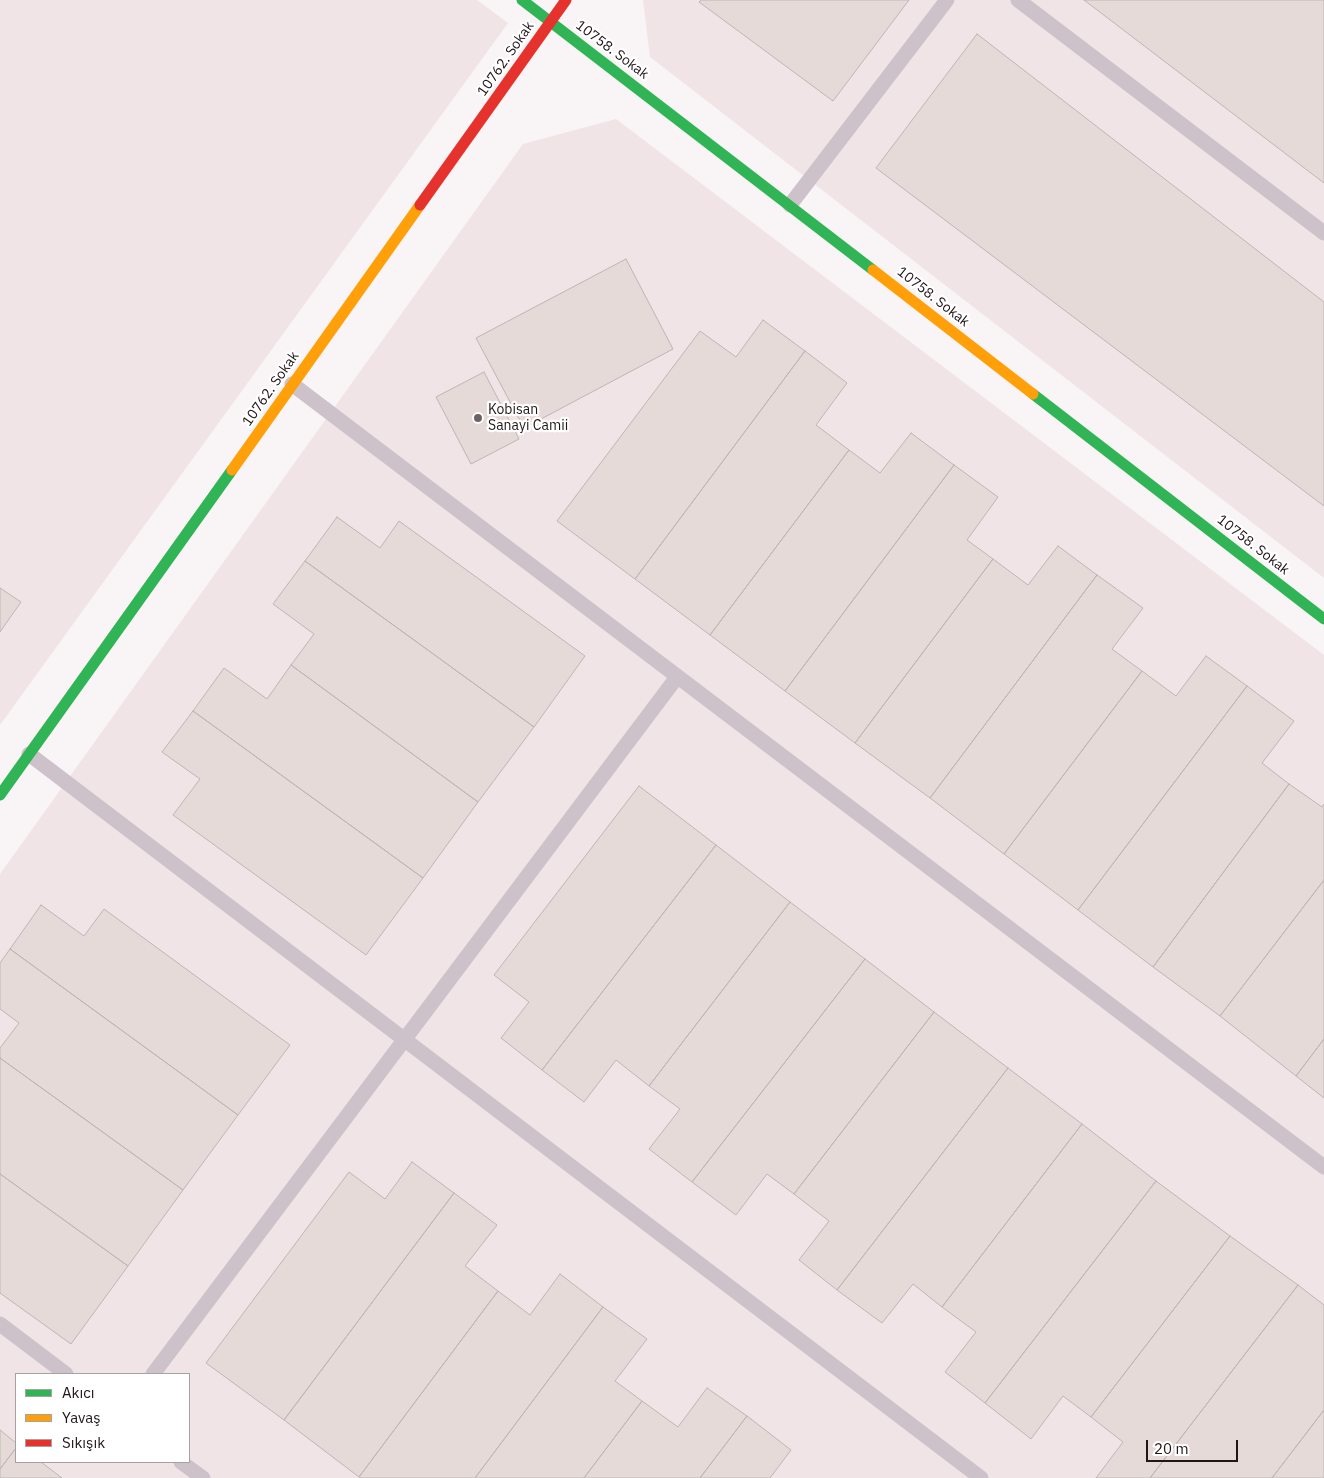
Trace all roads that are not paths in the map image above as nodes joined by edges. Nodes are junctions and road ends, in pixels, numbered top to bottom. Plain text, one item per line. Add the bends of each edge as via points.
1 (522, 0) edge
2 (566, 0) edge
3 (947, 0) edge
4 (1018, 0) edge
5 (551, 22) junction
6 (790, 205) junction
7 (1324, 233) edge
8 (292, 384) junction
9 (1324, 618) edge
10 (677, 677) junction
11 (29, 754) junction
12 (0, 795) edge
13 (404, 1040) junction
14 (1324, 1167) edge
15 (0, 1324) edge
16 (65, 1373) edge
17 (154, 1373) edge
18 (182, 1463) edge
19 (203, 1478) edge
20 (981, 1478) edge

1 - 5 street, 10758. Sokak
2 - 5 street, 10762. Sokak
3 - 6 lane
4 - 7 lane
5 - 6 street, 10758. Sokak
5 - 8 street, 10762. Sokak
6 - 9 street, 10758. Sokak
8 - 10 lane
8 - 11 street, 10762. Sokak
10 - 13 lane
10 - 14 lane
11 - 12 street, 10762. Sokak
11 - 13 lane
13 - 17 lane
13 - 20 lane
15 - 16 lane
18 - 19 lane

